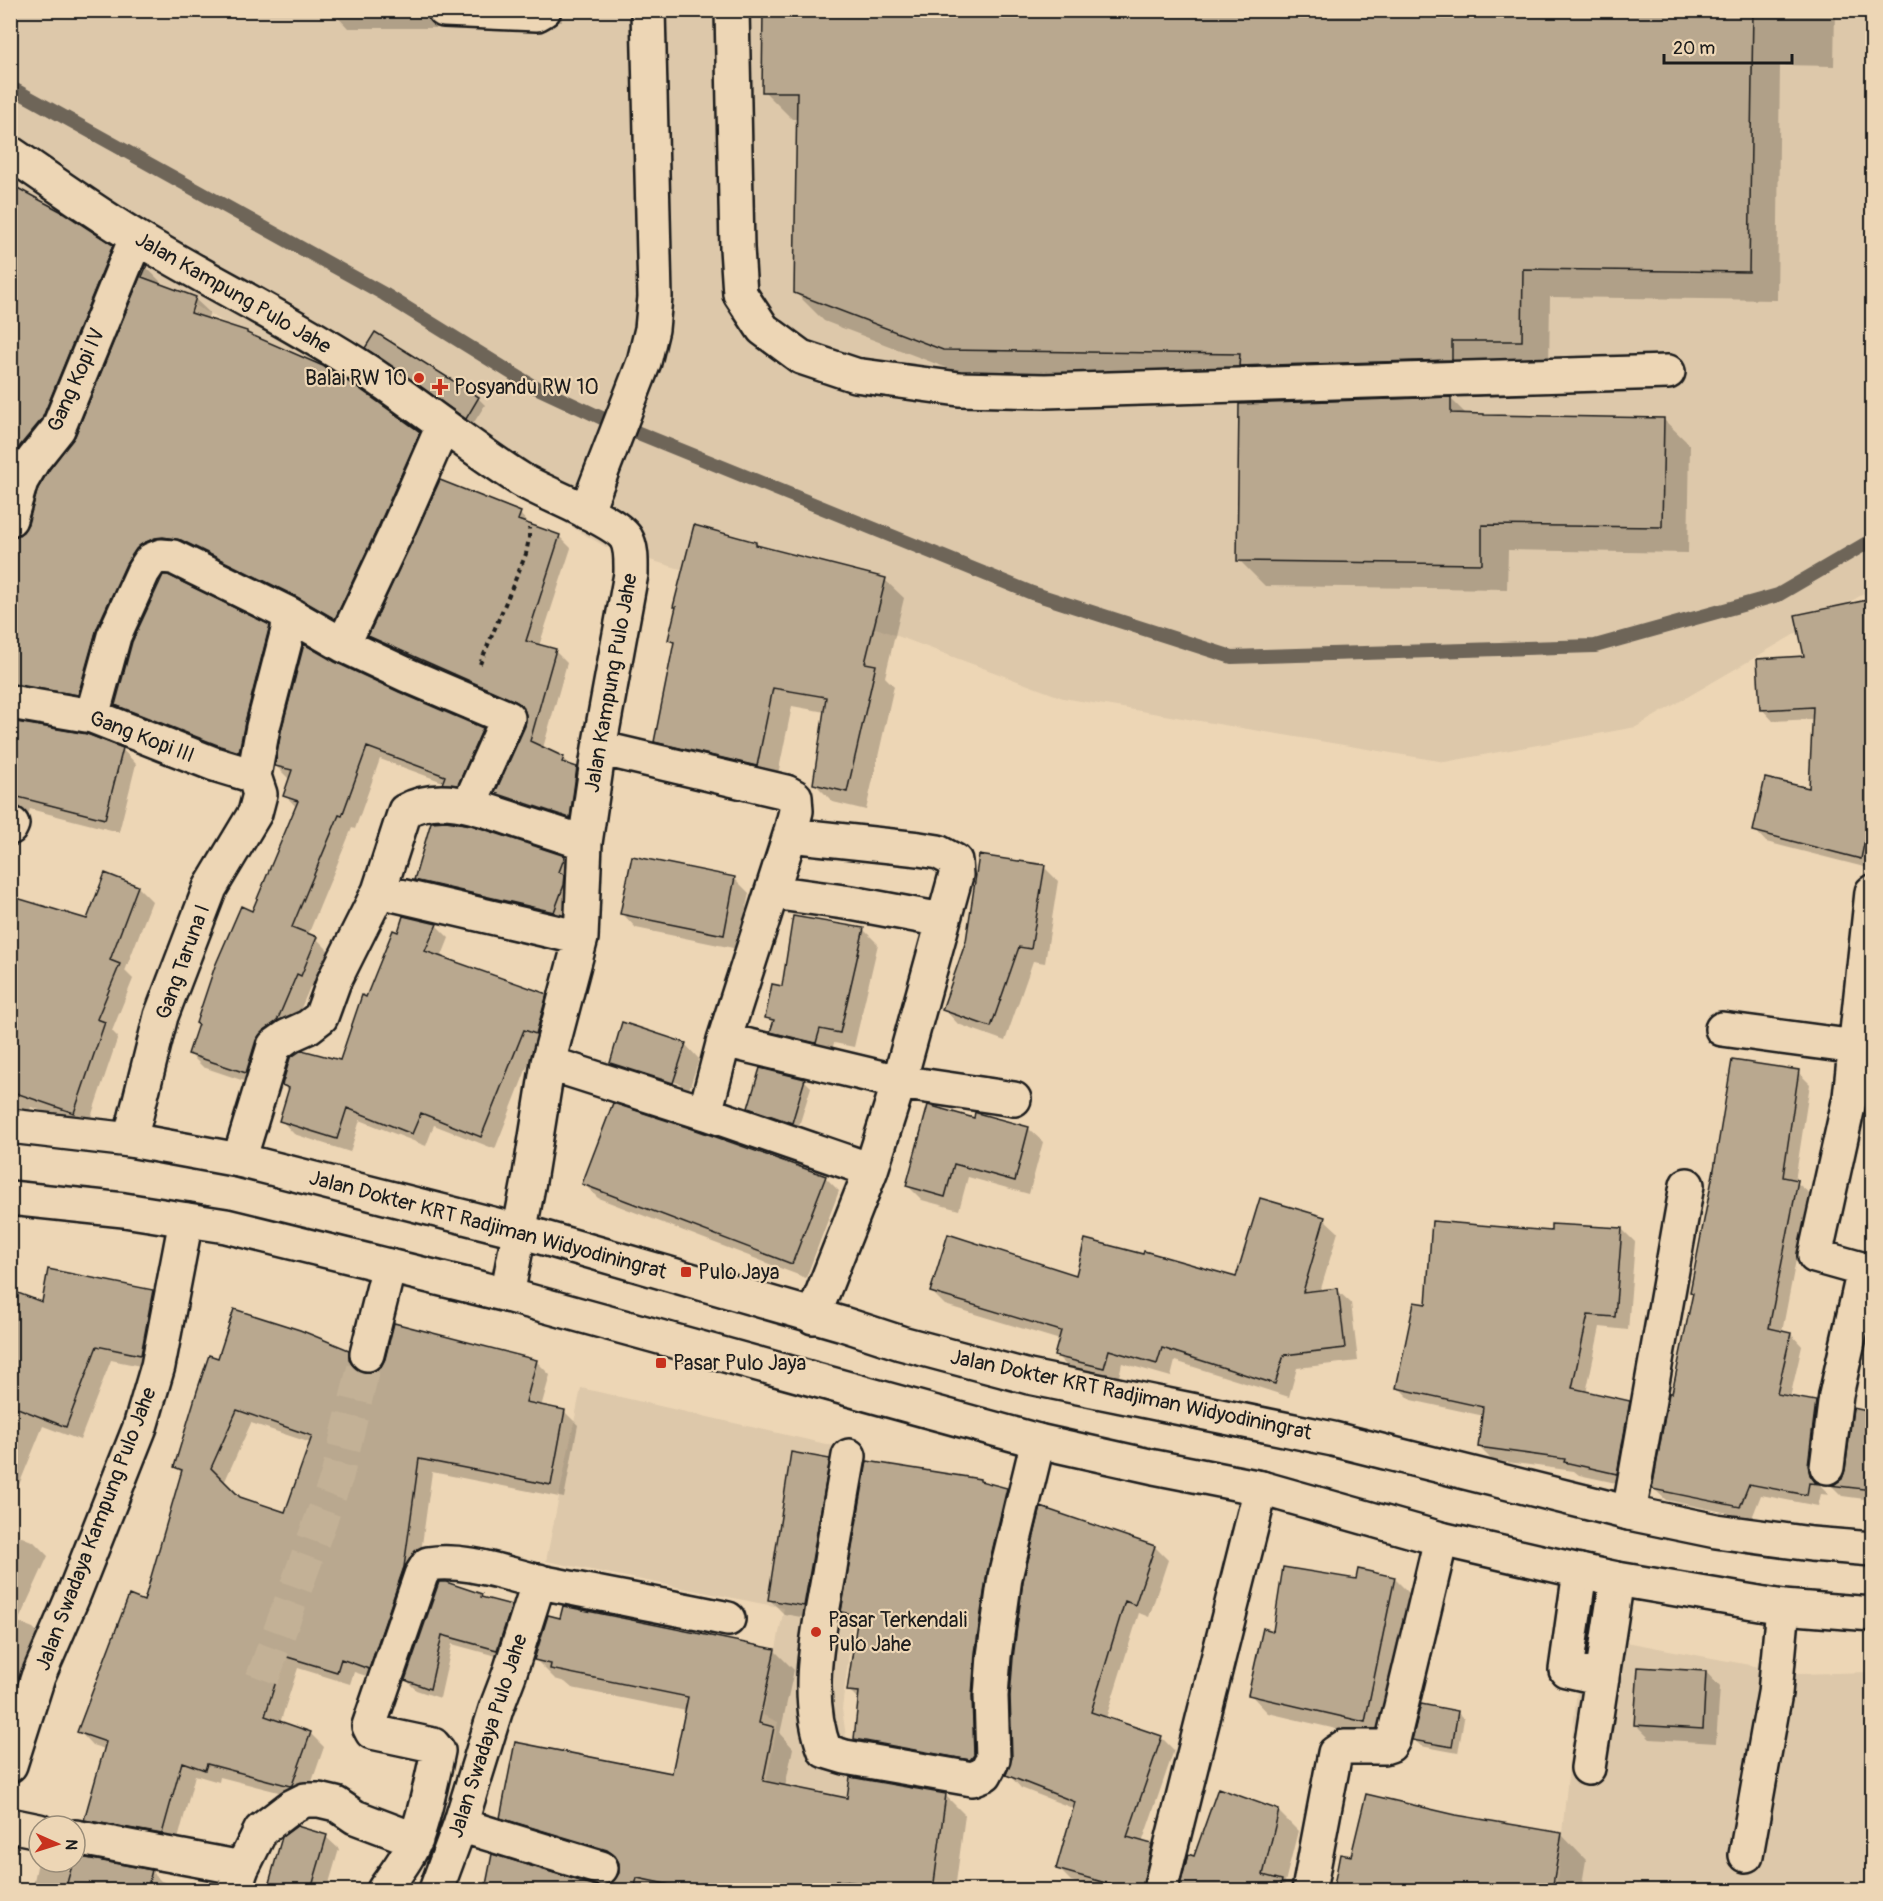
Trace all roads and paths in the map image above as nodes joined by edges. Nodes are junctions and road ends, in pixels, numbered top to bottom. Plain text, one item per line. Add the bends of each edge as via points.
1 (444, 10) edge
2 (544, 10) edge
3 (648, 10) edge
4 (732, 10) edge
5 (10, 153) edge
6 (136, 238) junction
7 (1668, 372) dead end
8 (443, 426) junction
9 (522, 480) junction
10 (586, 512) junction
11 (10, 519) edge
12 (289, 614) junction
13 (343, 645) junction
14 (465, 699) junction
15 (10, 702) edge
16 (92, 716) junction
17 (599, 748) junction
18 (257, 785) junction
19 (469, 805) junction
20 (790, 835) junction
21 (585, 843) junction
22 (379, 891) junction
23 (772, 892) junction
24 (1872, 892) edge
25 (942, 920) junction
26 (581, 938) junction
27 (1722, 1029) dead end
28 (724, 1040) junction
29 (1856, 1047) junction
30 (548, 1063) junction
31 (899, 1082) junction
32 (1014, 1099) dead end
33 (705, 1113) junction
34 (10, 1126) edge
35 (130, 1140) junction
36 (239, 1160) junction
37 (871, 1170) junction
38 (1687, 1185) dead end
39 (10, 1198) edge
40 (186, 1220) junction
41 (520, 1231) junction
42 (388, 1266) junction
43 (1868, 1271) edge
44 (507, 1295) junction
45 (813, 1317) junction
46 (367, 1354) tunnel mouth
47 (1038, 1441) junction
48 (849, 1456) dead end
49 (1827, 1467) dead end
50 (1261, 1488) junction
51 (1629, 1513) junction
52 (1441, 1539) junction
53 (1872, 1549) edge
54 (1580, 1571) junction
55 (1617, 1579) junction
56 (539, 1581) junction
57 (1783, 1607) junction
58 (1872, 1614) edge
59 (728, 1619) dead end
60 (1602, 1678) junction
61 (11, 1759) edge
62 (1588, 1768) dead end
63 (10, 1825) edge
64 (460, 1825) junction
65 (27, 1829) edge
66 (87, 1840) edge
67 (416, 1840) junction
68 (1746, 1855) dead end
69 (602, 1868) dead end
70 (238, 1879) edge
71 (384, 1890) edge
72 (436, 1890) edge
73 (1160, 1890) edge
74 (1310, 1890) edge

1 - 2 street via 537,14
3 - 10 street via 655,297 652,329 644,362
4 - 7 street via 741,294 763,328 801,357 855,375 959,389 1045,391
5 - 6 street, Jalan Kampung Pulo Jahe
6 - 8 street, Jalan Kampung Pulo Jahe via 280,318 368,372
6 - 11 street, Gang Kopi IV via 58,429 21,481
8 - 9 street, Jalan Kampung Pulo Jahe
8 - 13 street
9 - 10 street, Jalan Kampung Pulo Jahe
9 - 14 path via 529,538 526,554
10 - 17 street, Jalan Kampung Pulo Jahe via 626,538 631,555 631,574
12 - 13 street
12 - 16 street via 173,557 151,560 114,636
12 - 18 street, Gang Taruna I via 263,727
13 - 14 street
14 - 19 street via 508,718
15 - 16 street, Gang Kopi III
16 - 18 street, Gang Kopi III
17 - 20 street via 786,792 795,797
17 - 21 street, Jalan Kampung Pulo Jahe
18 - 35 street, Gang Taruna I via 255,813 210,888 161,1016
19 - 21 street
19 - 22 street via 431,802 405,811
20 - 23 street
20 - 25 street via 919,849 938,852 955,861 956,875
21 - 26 street, Jalan Kampung Pulo Jahe
22 - 26 street
22 - 36 street via 334,981 321,1017 274,1046
23 - 25 street
23 - 28 street
24 - 29 street
25 - 31 street
26 - 30 street, Jalan Kampung Pulo Jahe
27 - 29 street
28 - 31 street
28 - 33 street
29 - 43 street via 1850,1097 1815,1256
30 - 33 street
30 - 41 street, Jalan Kampung Pulo Jahe
31 - 32 street
31 - 37 street
33 - 37 street
34 - 35 street, Jalan Dokter KRT Radjiman Widyodiningrat
35 - 36 street, Jalan Dokter KRT Radjiman Widyodiningrat
36 - 41 street, Jalan Dokter KRT Radjiman Widyodiningrat
37 - 45 street
38 - 51 street
39 - 40 street
40 - 42 street via 226,1226
40 - 61 street, Jalan Swadaya Kampung Pulo Jahe via 158,1366 140,1427 38,1677
41 - 44 street, Jalan Kampung Pulo Jahe
41 - 45 street, Jalan Dokter KRT Radjiman Widyodiningrat
42 - 44 street
42 - 46 street
43 - 49 street via 1836,1395
44 - 47 street
45 - 51 street, Jalan Dokter KRT Radjiman Widyodiningrat via 1029,1377 1333,1439
47 - 48 street via 1005,1578 991,1696 993,1759 985,1774 972,1779 845,1757 825,1750 819,1735 814,1696 817,1636
47 - 50 street
50 - 52 street
50 - 73 street
51 - 53 street, Jalan Dokter KRT Radjiman Widyodiningrat via 1716,1531
52 - 54 street
52 - 74 street via 1393,1740 1384,1747 1344,1747 1335,1753
54 - 55 street
54 - 60 street via 1566,1670
55 - 57 street
55 - 60 street
56 - 59 street
56 - 64 street, Jalan Swadaya Pulo Jahe
56 - 67 street via 442,1561 428,1563 421,1575 369,1726 372,1732 433,1745 438,1751
57 - 58 street
57 - 68 street via 1774,1693
60 - 62 street
63 - 65 street
64 - 69 street
64 - 72 street, Jalan Swadaya Pulo Jahe
66 - 70 street
67 - 70 street via 355,1817 336,1804 305,1800 261,1830
67 - 71 street

